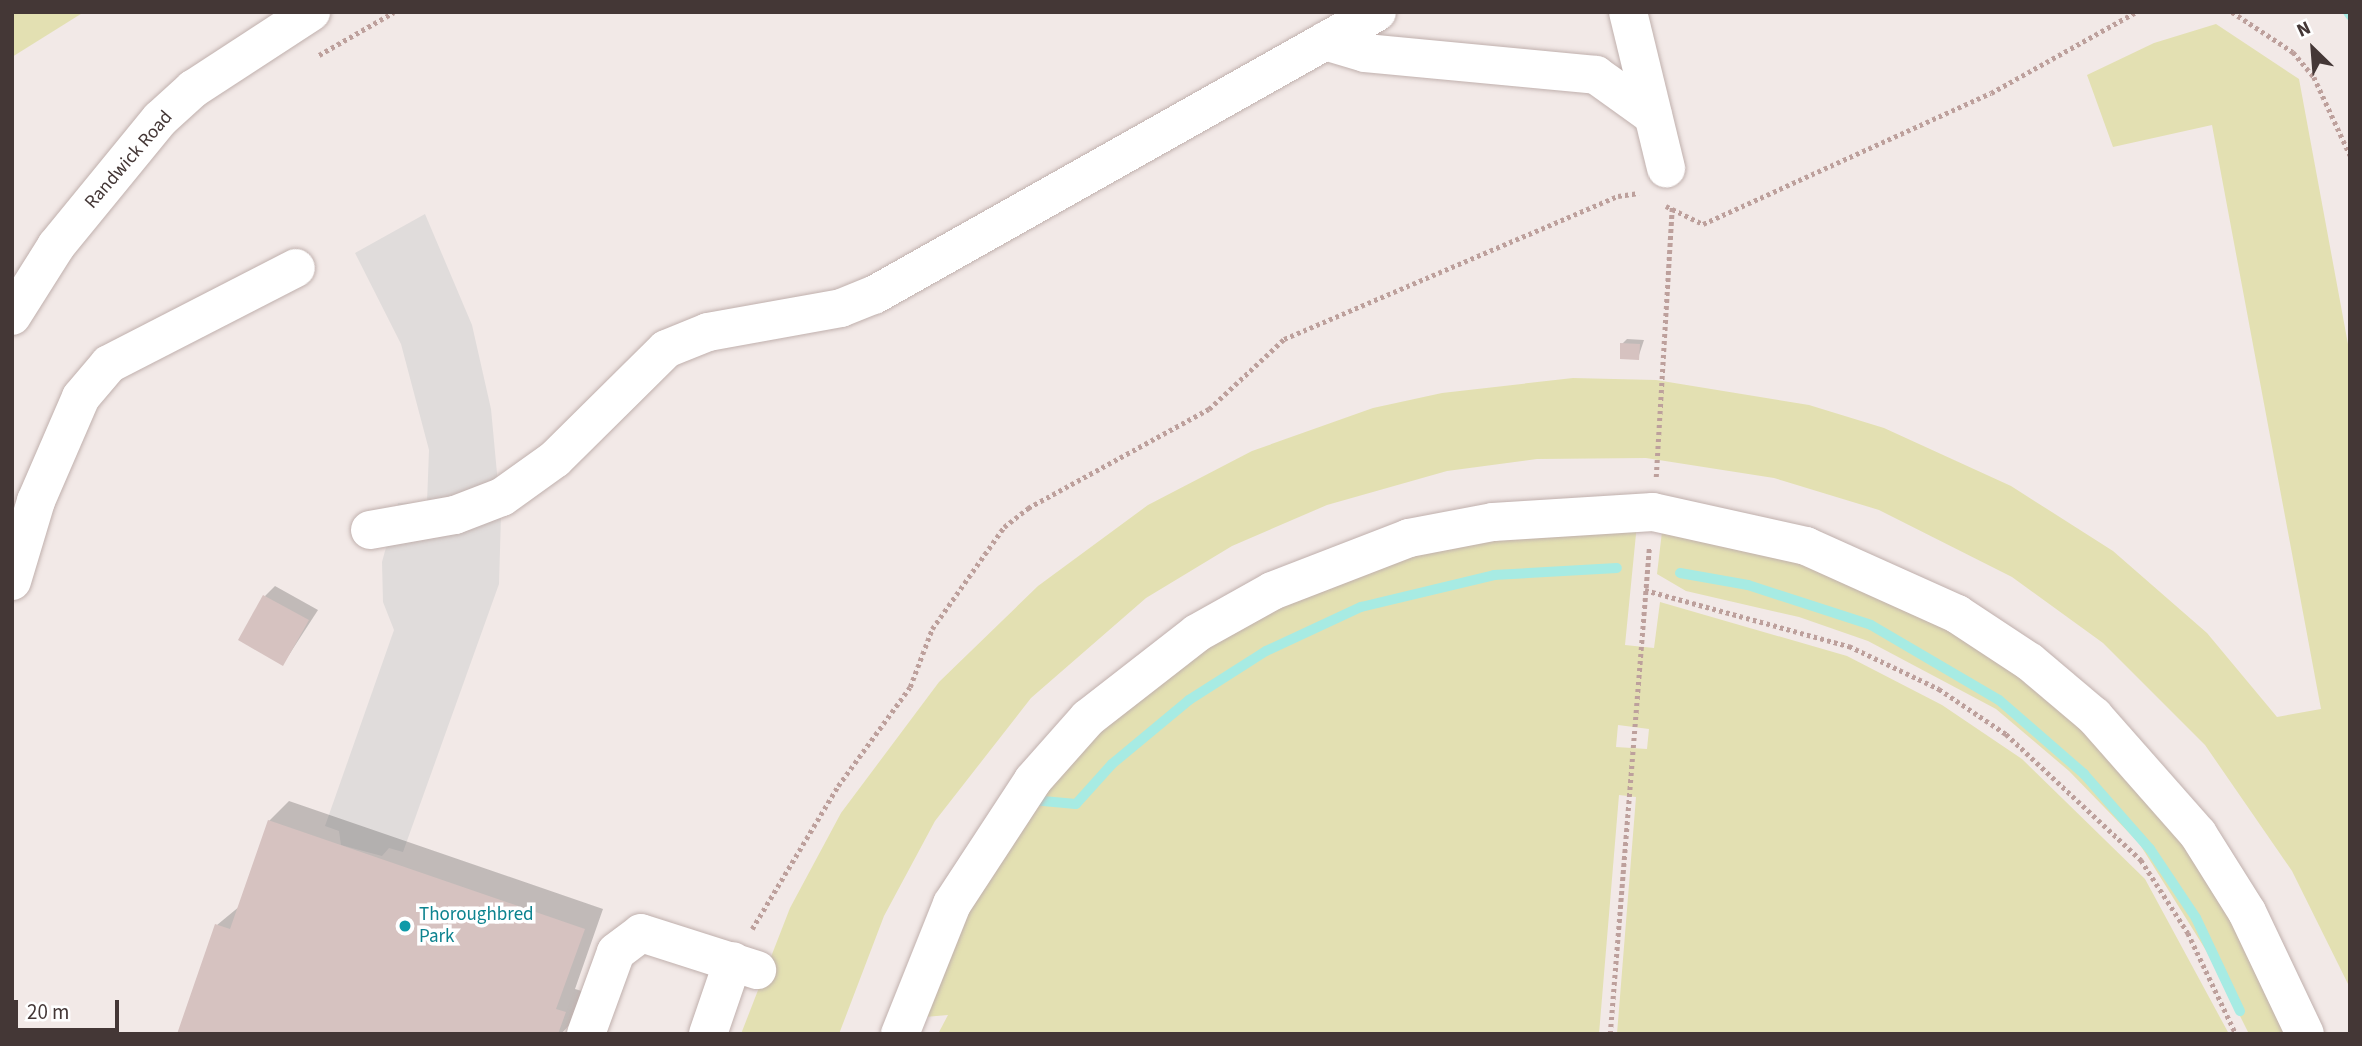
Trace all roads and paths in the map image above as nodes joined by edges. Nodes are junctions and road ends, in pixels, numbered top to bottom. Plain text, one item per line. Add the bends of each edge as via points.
1 (311, 12) edge
2 (1377, 12) edge
3 (1628, 12) edge
4 (2136, 12) edge
5 (2232, 12) edge
6 (1325, 41) junction
7 (1653, 116) junction
8 (2350, 155) edge
9 (1658, 190) junction
10 (1673, 209) junction
11 (296, 268) dead end
12 (12, 316) edge
13 (1653, 512) junction
14 (370, 530) dead end
15 (12, 581) edge
16 (1645, 590) junction
17 (745, 966) junction
18 (586, 1034) edge
19 (708, 1034) edge
20 (900, 1034) edge
21 (1609, 1034) edge
22 (2236, 1034) edge
23 (2305, 1034) edge

1 - 12 street, Randwick Road via 193,89 160,119 56,246
2 - 6 street
3 - 7 street
4 - 10 path via 1991,93 1703,225
5 - 8 path via 2293,52 2314,77
6 - 7 street via 1366,53 1596,75
6 - 14 street via 874,295 841,308 708,332 666,349 564,451 502,497 455,515
7 - 9 street
9 - 10 path
9 - 10 path
9 - 17 path via 1618,196 1284,339 1209,410 1028,508 1004,527 932,629 910,687 838,786
10 - 13 path
11 - 15 street via 109,365 81,397 36,501
13 - 16 path
13 - 20 street via 1493,522 1409,538 1328,566 1197,633 1088,718 1033,779 952,904
13 - 23 street via 1806,546 1957,614 2030,662 2094,716 2198,834 2253,923
16 - 21 path
16 - 22 path via 1849,646 1939,689 2006,734 2141,860 2188,933
17 - 18 street via 641,933 616,952
17 - 19 street

